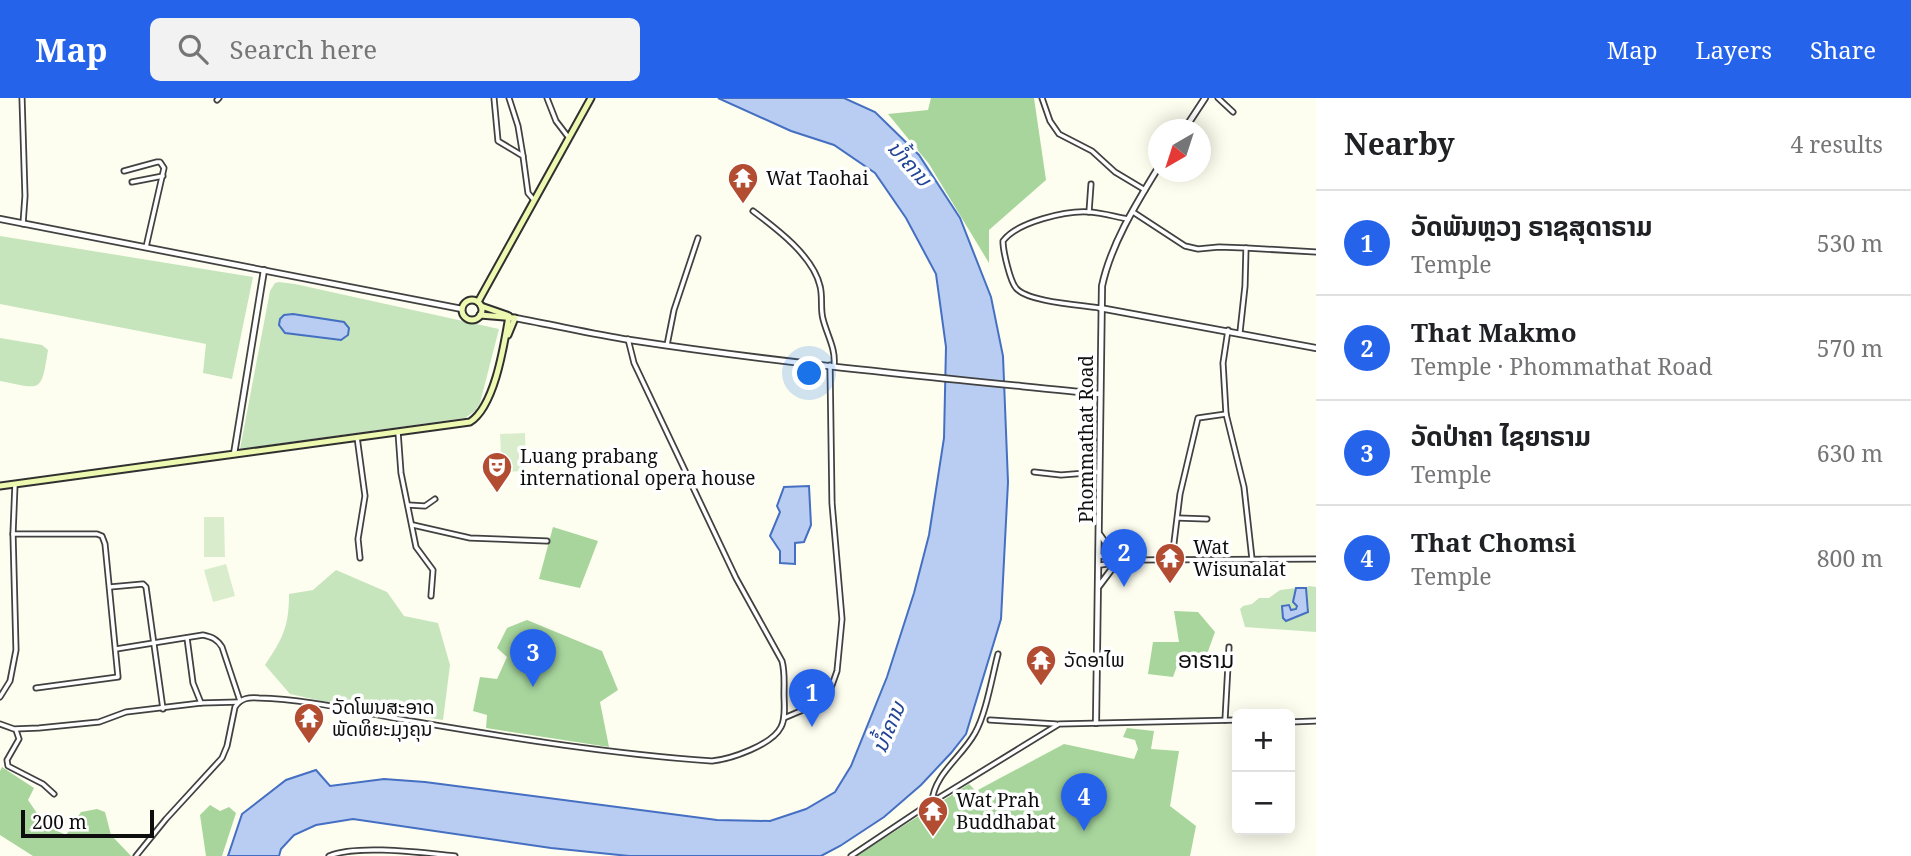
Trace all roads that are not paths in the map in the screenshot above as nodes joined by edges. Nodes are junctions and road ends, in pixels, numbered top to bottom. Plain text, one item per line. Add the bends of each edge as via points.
1 (22, 98) edge
2 (494, 98) edge
3 (509, 98) edge
4 (547, 98) edge
5 (591, 98) edge
6 (1042, 98) edge
7 (1205, 98) edge
8 (1218, 98) edge
9 (1233, 112) dead end
10 (1191, 119) edge
11 (569, 138) junction
12 (523, 156) junction
13 (124, 171) dead end
14 (163, 176) junction
15 (132, 182) dead end
16 (1149, 182) edge
17 (1091, 184) dead end
18 (1144, 190) junction
19 (534, 200) junction
20 (753, 211) dead end
21 (1089, 212) junction
22 (1133, 212) junction
23 (0, 219) edge
24 (1128, 219) junction
25 (23, 223) junction
26 (698, 238) dead end
27 (146, 247) junction
28 (1246, 247) junction
29 (1316, 252) edge
30 (264, 270) junction
31 (479, 304) junction
32 (1100, 308) junction
33 (462, 309) junction
34 (480, 315) junction
35 (512, 317) junction
36 (1228, 330) junction
37 (1240, 332) junction
38 (628, 339) junction
39 (667, 345) junction
40 (1316, 348) edge
41 (832, 365) junction
42 (1100, 394) junction
43 (1226, 414) junction
44 (398, 432) junction
45 (357, 437) junction
46 (234, 454) junction
47 (1034, 472) dead end
48 (1099, 472) junction
49 (15, 484) junction
50 (0, 486) edge
51 (435, 499) dead end
52 (408, 505) junction
53 (1178, 518) junction
54 (1207, 519) dead end
55 (413, 525) junction
56 (1099, 533) junction
57 (13, 534) junction
58 (547, 541) dead end
59 (1100, 556) junction
60 (360, 558) dead end
61 (1172, 559) junction
62 (1252, 559) junction
63 (1316, 559) edge
64 (1128, 560) junction
65 (1100, 565) junction
66 (110, 587) junction
67 (1099, 587) junction
68 (431, 596) dead end
69 (187, 638) junction
70 (154, 644) junction
71 (1229, 647) dead end
72 (116, 649) junction
73 (998, 654) dead end
74 (36, 688) dead end
75 (0, 697) edge
76 (239, 701) junction
77 (201, 703) junction
78 (163, 709) junction
79 (784, 718) junction
80 (990, 720) dead end
81 (1225, 720) junction
82 (1232, 720) edge
83 (1295, 722) edge
84 (1316, 722) edge
85 (1096, 723) junction
86 (0, 724) edge
87 (1059, 724) junction
88 (14, 729) junction
89 (54, 794) dead end
90 (932, 802) junction
91 (378, 854) edge
92 (136, 856) edge
93 (329, 856) edge
94 (455, 856) edge
95 (852, 856) edge

1 - 25 street
2 - 12 street via 498,141
3 - 12 street
4 - 11 street
5 - 11 main road
6 - 18 street via 1059,134 1092,151
7 - 10 street
8 - 9 street
11 - 19 main road
12 - 19 street via 528,193
13 - 14 street via 160,162
14 - 15 street
14 - 27 street
16 - 18 street, Phommathat Road
17 - 21 street
18 - 22 street, Phommathat Road
19 - 31 main road
20 - 41 street via 787,238 816,275 822,316 835,355
21 - 24 street
21 - 32 street via 1025,225 1003,243 1020,292
22 - 24 street, Phommathat Road
22 - 28 street via 1185,246
23 - 25 street
24 - 32 street, Phommathat Road via 1105,271
25 - 27 street
26 - 39 street
27 - 30 street
28 - 29 street
28 - 37 street
30 - 33 street
30 - 46 street
31 - 33 main road via 467,301
31 - 34 main road
31 - 35 main road
32 - 36 street
32 - 42 street, Phommathat Road
33 - 34 main road via 470,319
34 - 35 main road
35 - 38 street
35 - 44 main road via 488,400 475,419
36 - 37 street
36 - 43 street via 1223,363
37 - 40 street
38 - 39 street
38 - 79 street via 634,363 720,545 782,661
39 - 41 street
41 - 42 street
41 - 79 street via 832,503 842,619 837,671 831,688 817,704
42 - 48 street, Phommathat Road
43 - 53 street via 1198,418
43 - 62 street via 1244,487
44 - 45 main road
44 - 52 street
45 - 46 main road
45 - 60 street via 365,496 358,539
46 - 49 main road
47 - 48 street
48 - 56 street, Phommathat Road
49 - 50 main road
49 - 57 street
51 - 52 street via 425,506
52 - 55 street
53 - 54 street
53 - 61 street
55 - 58 street via 470,538
55 - 68 street via 416,547 433,570
56 - 59 street, Phommathat Road
56 - 64 street via 1112,552
57 - 66 street via 100,535
57 - 75 street via 16,650 10,681
59 - 64 street
59 - 65 street, Phommathat Road
61 - 62 street
61 - 64 street
62 - 63 street
64 - 65 street
64 - 67 street via 1111,570
65 - 67 street, Phommathat Road
66 - 70 street via 145,585
66 - 72 street
67 - 85 street, Phommathat Road
69 - 70 street
69 - 76 street via 203,635 218,640
69 - 77 street via 193,683
70 - 72 street
70 - 78 street
71 - 81 street
72 - 74 street via 117,679
73 - 90 street via 976,733 938,782
76 - 77 street
76 - 79 street via 274,699 594,750 712,761 759,746 780,730
76 - 92 street via 222,758
77 - 78 street
78 - 88 street via 127,712 99,722
80 - 87 street
81 - 82 street
81 - 85 street
83 - 84 street
85 - 87 street
86 - 88 street
87 - 90 street
88 - 89 street via 19,738 8,766
90 - 95 street
91 - 93 street via 341,852
91 - 94 street

